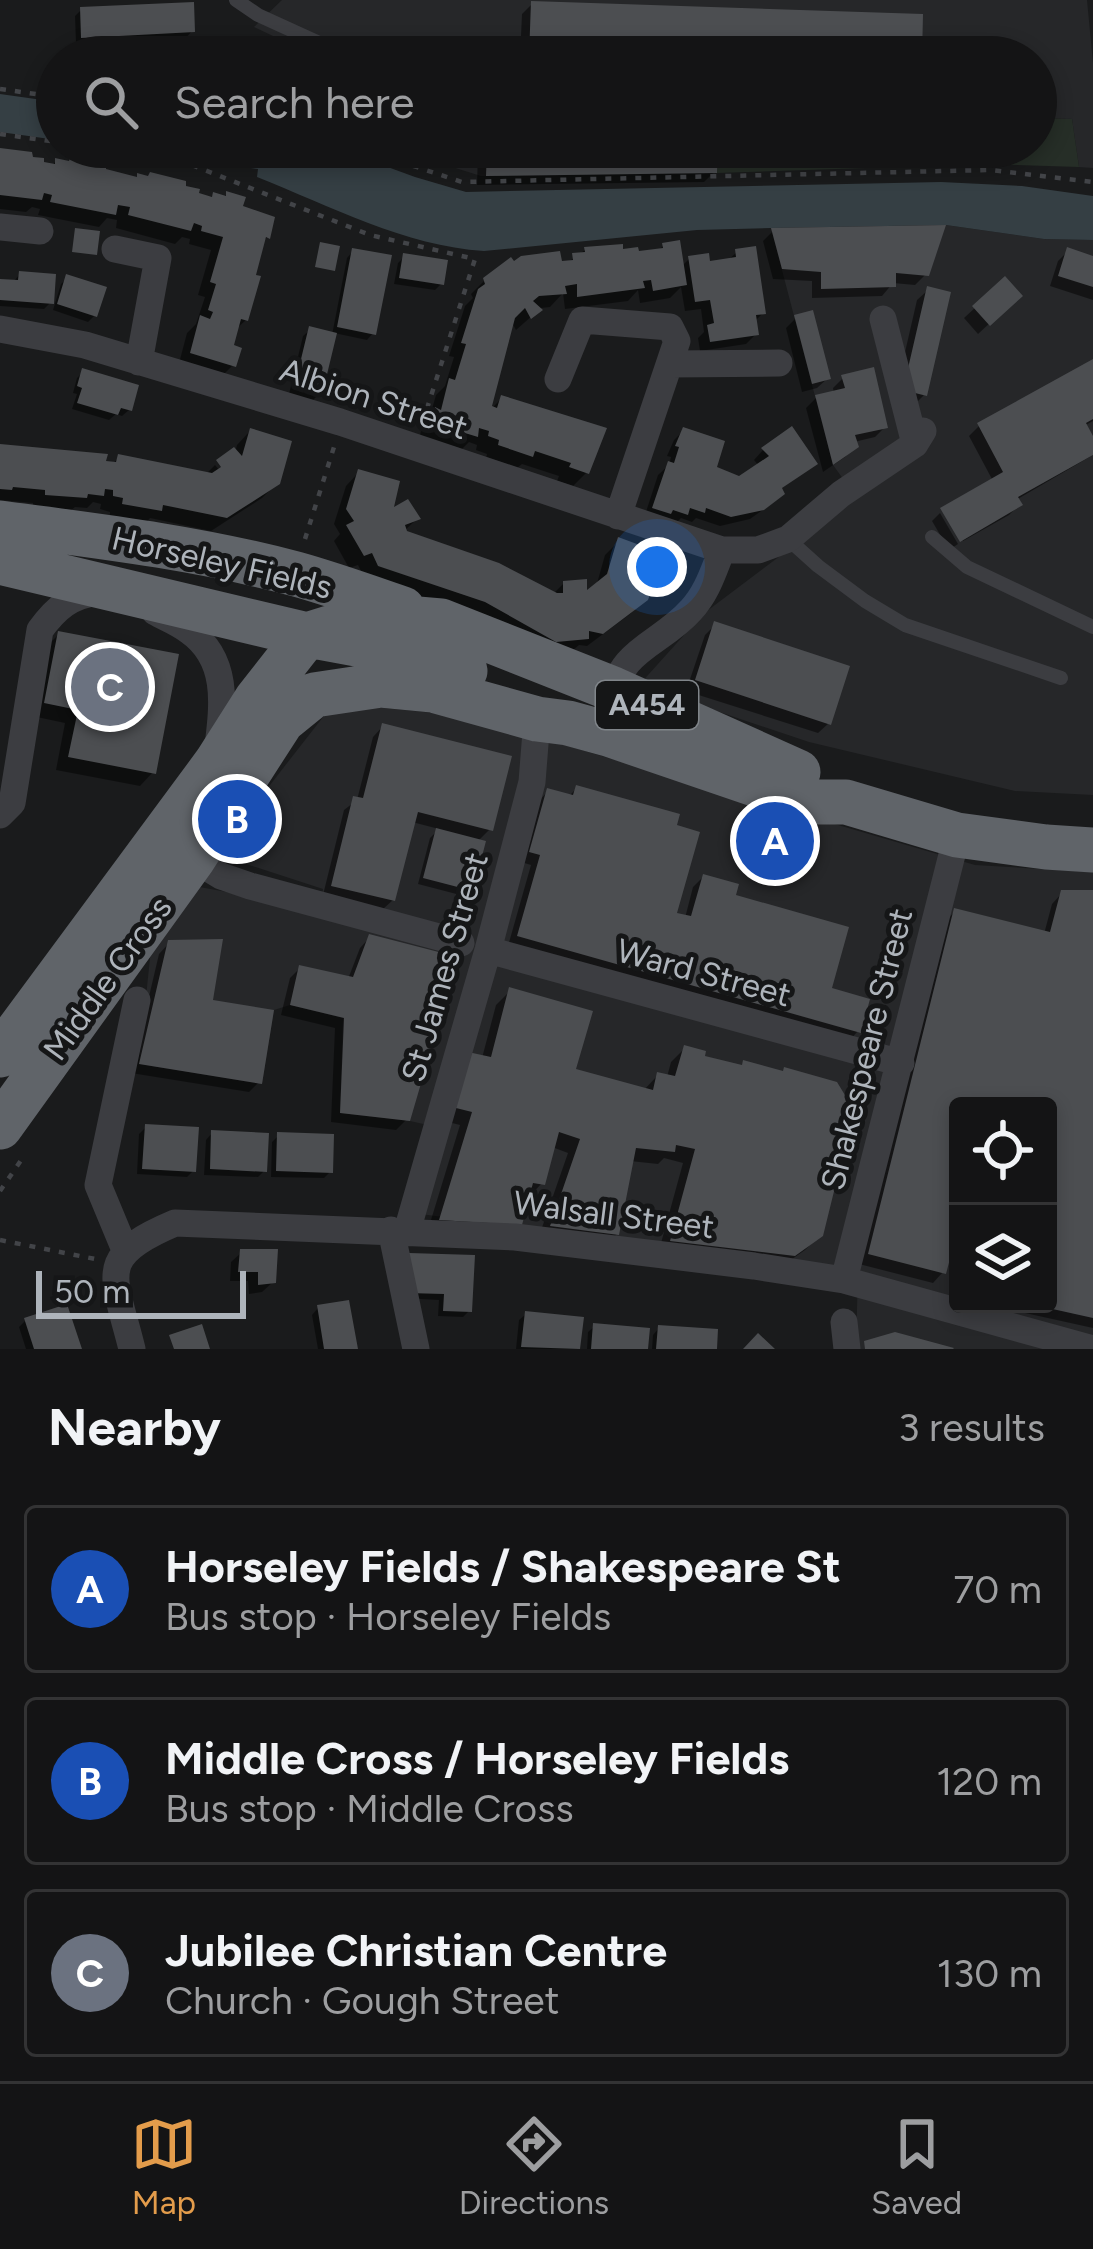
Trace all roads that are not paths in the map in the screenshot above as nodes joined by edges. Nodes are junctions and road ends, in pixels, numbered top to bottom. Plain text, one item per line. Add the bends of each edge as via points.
1 (236, 0) edge
2 (304, 36) edge
3 (0, 227) edge
4 (40, 231) dead end
5 (115, 249) dead end
6 (884, 319) dead end
7 (0, 329) edge
8 (139, 362) junction
9 (779, 363) dead end
10 (670, 364) junction
11 (558, 379) dead end
12 (618, 516) junction
13 (0, 523) edge
14 (78, 531) junction
15 (932, 537) dead end
16 (788, 539) junction
17 (722, 550) junction
18 (0, 562) edge
19 (116, 590) junction
20 (440, 621) junction
21 (1093, 627) edge
22 (307, 635) junction
23 (1061, 678) dead end
24 (613, 689) junction
25 (314, 695) junction
26 (571, 725) junction
27 (216, 763) junction
28 (846, 802) junction
29 (0, 815) edge
30 (957, 835) junction
31 (1093, 850) edge
32 (193, 859) junction
33 (474, 946) junction
34 (137, 1000) dead end
35 (0, 1055) edge
36 (901, 1063) junction
37 (0, 1127) edge
38 (399, 1231) junction
39 (121, 1257) junction
40 (844, 1280) junction
41 (132, 1349) edge
42 (416, 1349) edge
43 (1093, 1349) edge

1 - 2 lane
3 - 4 street
5 - 8 street via 158,258
6 - 16 street via 919,438
7 - 8 street, Albion Street
8 - 12 street, Albion Street
9 - 10 street
10 - 11 street via 677,341 670,327 582,320
10 - 12 street
12 - 17 street, Albion Street
13 - 14 highway, Horseley Fields / A454
14 - 20 highway, Horseley Fields / A454 via 294,574
14 - 22 highway via 128,560 266,601
15 - 21 lane via 967,567
16 - 17 street
16 - 23 lane via 905,625
17 - 24 street via 703,596 632,655
18 - 19 highway
19 - 22 highway
19 - 27 street via 194,633 210,656 224,699
19 - 29 street via 80,594 40,630 12,803
20 - 22 highway, A454 via 371,615
20 - 24 highway, A454
22 - 25 highway
22 - 26 highway via 502,681 532,693
22 - 27 highway, Middle Cross
24 - 26 street, St James Street
24 - 28 highway, A454 via 812,778
25 - 26 highway, A454 via 381,685 433,690
25 - 32 highway, Middle Cross via 282,721
26 - 28 highway, A454 via 807,802
26 - 33 street, St James Street via 532,782
27 - 35 highway, Middle Cross
28 - 30 highway, A454
30 - 31 highway, A454
30 - 36 street, Shakespeare Street
32 - 33 street, Ward Street via 250,886
32 - 37 highway, Middle Cross
33 - 36 street, Ward Street
33 - 38 street, St James Street
34 - 39 street via 98,1185
36 - 40 street, Shakespeare Street
38 - 39 street, Walsall Street via 175,1223
38 - 40 street, Walsall Street
38 - 42 street
39 - 41 street via 117,1289
40 - 43 street, Walsall Street

